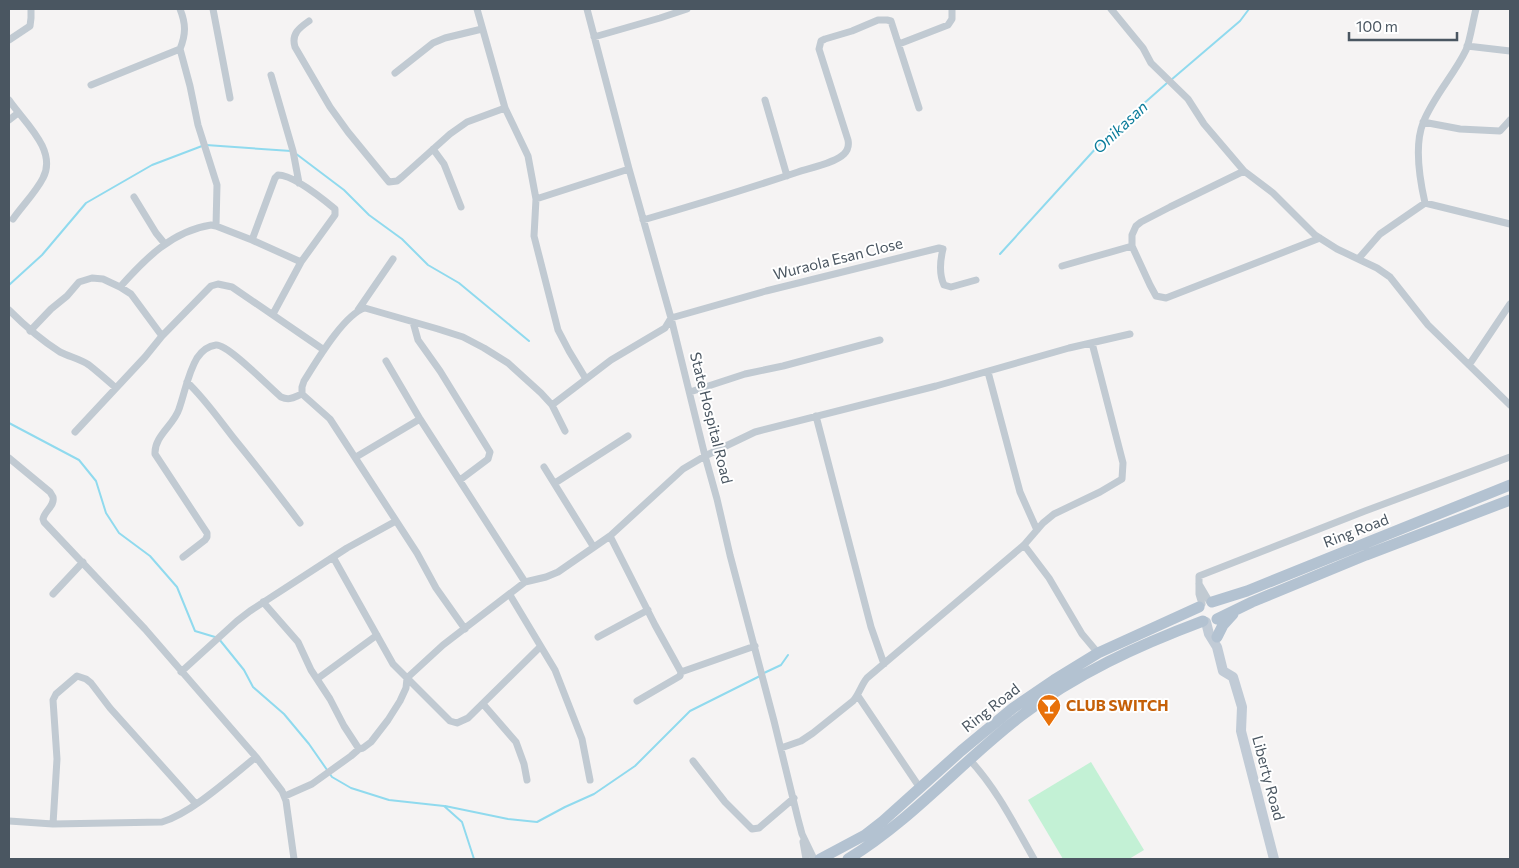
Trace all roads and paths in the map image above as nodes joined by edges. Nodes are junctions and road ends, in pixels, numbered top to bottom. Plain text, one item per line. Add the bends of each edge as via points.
1 (31, 9) edge
2 (180, 9) edge
3 (213, 9) edge
4 (476, 9) edge
5 (587, 9) edge
6 (687, 9) edge
7 (952, 9) edge
8 (1111, 9) edge
9 (1476, 9) edge
10 (309, 21) dead end
11 (482, 29) junction
12 (594, 37) junction
13 (9, 40) edge
14 (899, 44) junction
15 (1467, 46) junction
16 (180, 48) junction
17 (1510, 51) edge
18 (395, 73) dead end
19 (271, 75) dead end
20 (91, 85) dead end
21 (230, 98) dead end
22 (9, 100) edge
23 (765, 100) dead end
24 (505, 108) junction
25 (919, 108) dead end
26 (18, 113) junction
27 (9, 120) edge
28 (1510, 120) edge
29 (1423, 122) junction
30 (433, 149) junction
31 (629, 169) junction
32 (1244, 171) junction
33 (787, 176) junction
34 (299, 183) junction
35 (134, 197) dead end
36 (536, 200) junction
37 (1425, 204) junction
38 (460, 207) dead end
39 (13, 219) dead end
40 (643, 220) junction
41 (1510, 224) edge
42 (216, 226) junction
43 (1320, 238) junction
44 (252, 240) junction
45 (165, 244) junction
46 (1132, 246) junction
47 (1358, 258) junction
48 (392, 259) dead end
49 (301, 262) junction
50 (1062, 266) dead end
51 (976, 280) dead end
52 (120, 287) junction
53 (1510, 304) edge
54 (9, 310) edge
55 (358, 310) junction
56 (273, 314) junction
57 (671, 318) junction
58 (413, 322) junction
59 (30, 331) junction
60 (1130, 334) dead end
61 (162, 336) junction
62 (880, 340) dead end
63 (1092, 343) junction
64 (324, 350) junction
65 (386, 361) dead end
66 (1469, 365) junction
67 (988, 372) junction
68 (586, 379) junction
69 (187, 382) junction
70 (116, 388) junction
71 (690, 392) junction
72 (302, 394) junction
73 (552, 405) junction
74 (1510, 405) edge
75 (816, 416) junction
76 (420, 419) junction
77 (565, 431) dead end
78 (75, 432) dead end
79 (628, 436) dead end
80 (705, 456) junction
81 (356, 457) junction
82 (1510, 457) edge
83 (9, 458) edge
84 (544, 467) dead end
85 (460, 480) junction
86 (555, 484) junction
87 (1510, 485) edge
88 (1510, 500) edge
89 (396, 521) junction
90 (300, 523) dead end
91 (1037, 530) junction
92 (610, 536) junction
93 (1024, 545) junction
94 (593, 546) junction
95 (182, 557) dead end
96 (333, 557) junction
97 (83, 562) junction
98 (525, 582) junction
99 (53, 594) dead end
100 (510, 595) junction
101 (263, 602) junction
102 (1206, 604) junction
103 (1238, 609) junction
104 (648, 610) junction
105 (1210, 621) junction
106 (464, 628) junction
107 (377, 635) junction
108 (598, 637) dead end
109 (1217, 642) junction
110 (755, 646) junction
111 (540, 647) junction
112 (1098, 653) junction
113 (884, 664) junction
114 (181, 672) junction
115 (681, 672) junction
116 (407, 678) junction
117 (317, 679) junction
118 (858, 696) junction
119 (636, 701) dead end
120 (484, 704) junction
121 (781, 748) junction
122 (359, 749) junction
123 (256, 757) junction
124 (969, 759) junction
125 (693, 761) dead end
126 (527, 780) dead end
127 (590, 780) dead end
128 (920, 788) junction
129 (285, 796) junction
130 (794, 798) junction
131 (196, 804) junction
132 (9, 821) edge
133 (53, 824) junction
134 (802, 834) junction
135 (1032, 858) edge
136 (294, 859) edge
137 (806, 859) edge
138 (814, 859) edge
139 (820, 859) edge
140 (848, 859) edge
141 (1274, 859) edge

1 - 13 street via 30,26
2 - 16 street via 185,26
3 - 21 street
4 - 11 street
5 - 12 street, State Hospital Road
6 - 12 street
7 - 14 street via 948,25
8 - 32 street via 1151,63 1188,99 1204,124
9 - 15 street
10 - 30 street via 296,31 294,47 330,107 384,178 389,182 397,181
11 - 18 street via 433,44
11 - 24 street
12 - 31 street, State Hospital Road
14 - 25 street
14 - 33 street via 891,21 887,20 878,20 821,41 819,49 848,140 847,149 838,158
15 - 17 street
15 - 29 street
16 - 20 street
16 - 42 street via 216,185
19 - 34 street
22 - 26 street
23 - 33 street
24 - 30 street via 467,122
24 - 36 street via 528,156
26 - 27 street
26 - 39 street via 44,148 48,160 43,178
28 - 29 street via 1500,131 1460,129
29 - 37 street via 1420,179
30 - 38 street via 444,164
31 - 36 street
31 - 40 street, State Hospital Road
32 - 43 street via 1273,193
32 - 46 street via 1141,222 1132,235
33 - 40 street
34 - 44 street via 282,174 275,178
34 - 49 street via 336,211
35 - 45 street
36 - 68 street via 534,236 558,330
37 - 41 street
37 - 47 street via 1380,234
40 - 57 street, State Hospital Road
42 - 44 street
42 - 45 street via 179,234
43 - 46 street via 1166,298 1156,296
43 - 47 street
44 - 49 street
45 - 52 street
46 - 50 street
47 - 66 street via 1390,278 1428,325
48 - 55 street
49 - 56 street
51 - 57 street, Wuraola Esan Close via 951,287 944,285 941,278 943,249 939,248
52 - 59 street via 103,279 79,282
52 - 61 street via 130,294
53 - 66 street
54 - 59 street
55 - 58 street via 375,310
55 - 64 street
56 - 61 street via 232,287 218,284 198,298
56 - 64 street
57 - 68 street via 666,328
57 - 71 street, State Hospital Road
58 - 73 street via 484,348 508,363
58 - 85 street via 418,340 490,452 488,458
59 - 70 street via 88,364
60 - 63 street
61 - 70 street
62 - 71 street via 745,374
63 - 67 street
63 - 91 street via 1123,463 1122,479 1054,514
64 - 72 street via 304,381
65 - 76 street
66 - 74 street
67 - 75 street
67 - 91 street via 1020,492
68 - 73 street
69 - 72 street via 196,360 216,345 232,353 281,397 291,399
69 - 90 street via 202,396
69 - 95 street via 174,421 154,447 155,454 208,532 208,538
70 - 78 street
71 - 80 street, State Hospital Road
72 - 81 street via 326,414
73 - 77 street
75 - 80 street via 755,432
75 - 113 street via 871,627
76 - 81 street
76 - 85 street
79 - 86 street
80 - 92 street via 683,469
80 - 110 street, State Hospital Road
81 - 89 street
82 - 102 street via 1199,576
83 - 97 street via 53,497 43,519
84 - 86 street
85 - 98 street
86 - 94 street
87 - 102 main road, Ring Road via 1248,591
88 - 103 main road, Ring Road via 1366,555
89 - 96 street
89 - 106 street
91 - 93 street
92 - 94 street
92 - 104 street
93 - 112 street
93 - 113 street
94 - 98 street via 558,572
96 - 101 street
96 - 107 street
97 - 99 street
97 - 114 street
98 - 100 street
100 - 106 street
100 - 111 street
101 - 114 street
101 - 117 street via 298,642
102 - 105 main road via 1198,615
102 - 105 main road via 1219,610
102 - 112 main road, Ring Road
103 - 105 main road, Ring Road
103 - 109 main road via 1223,625
104 - 108 street
104 - 115 street
105 - 109 street, Liberty Road
105 - 124 main road, Ring Road via 1148,642 1060,689
106 - 116 street
107 - 116 street via 393,664
107 - 117 street
109 - 141 street, Liberty Road via 1223,671 1233,677 1242,707 1241,731
110 - 115 street
110 - 121 street, State Hospital Road
111 - 120 street
111 - 127 street via 555,670 582,739
112 - 128 main road, Ring Road via 1013,708
113 - 118 street via 862,684
114 - 123 street
115 - 119 street via 680,676
116 - 120 street via 450,721 462,722
116 - 122 street via 406,688 388,720 371,742
117 - 122 street
118 - 121 street via 813,733
118 - 128 street
120 - 126 street via 516,742
121 - 130 street, State Hospital Road
122 - 129 street via 312,784
123 - 129 street
123 - 131 street
124 - 135 street via 1014,821
124 - 140 main road, Ring Road via 890,831
125 - 130 street via 752,830 759,828
128 - 139 main road, Ring Road via 865,835
129 - 136 street
130 - 134 street, State Hospital Road
131 - 133 street via 179,816 162,822
131 - 133 street via 91,683 77,676 53,700 58,759
132 - 133 street
134 - 137 street
134 - 138 street

